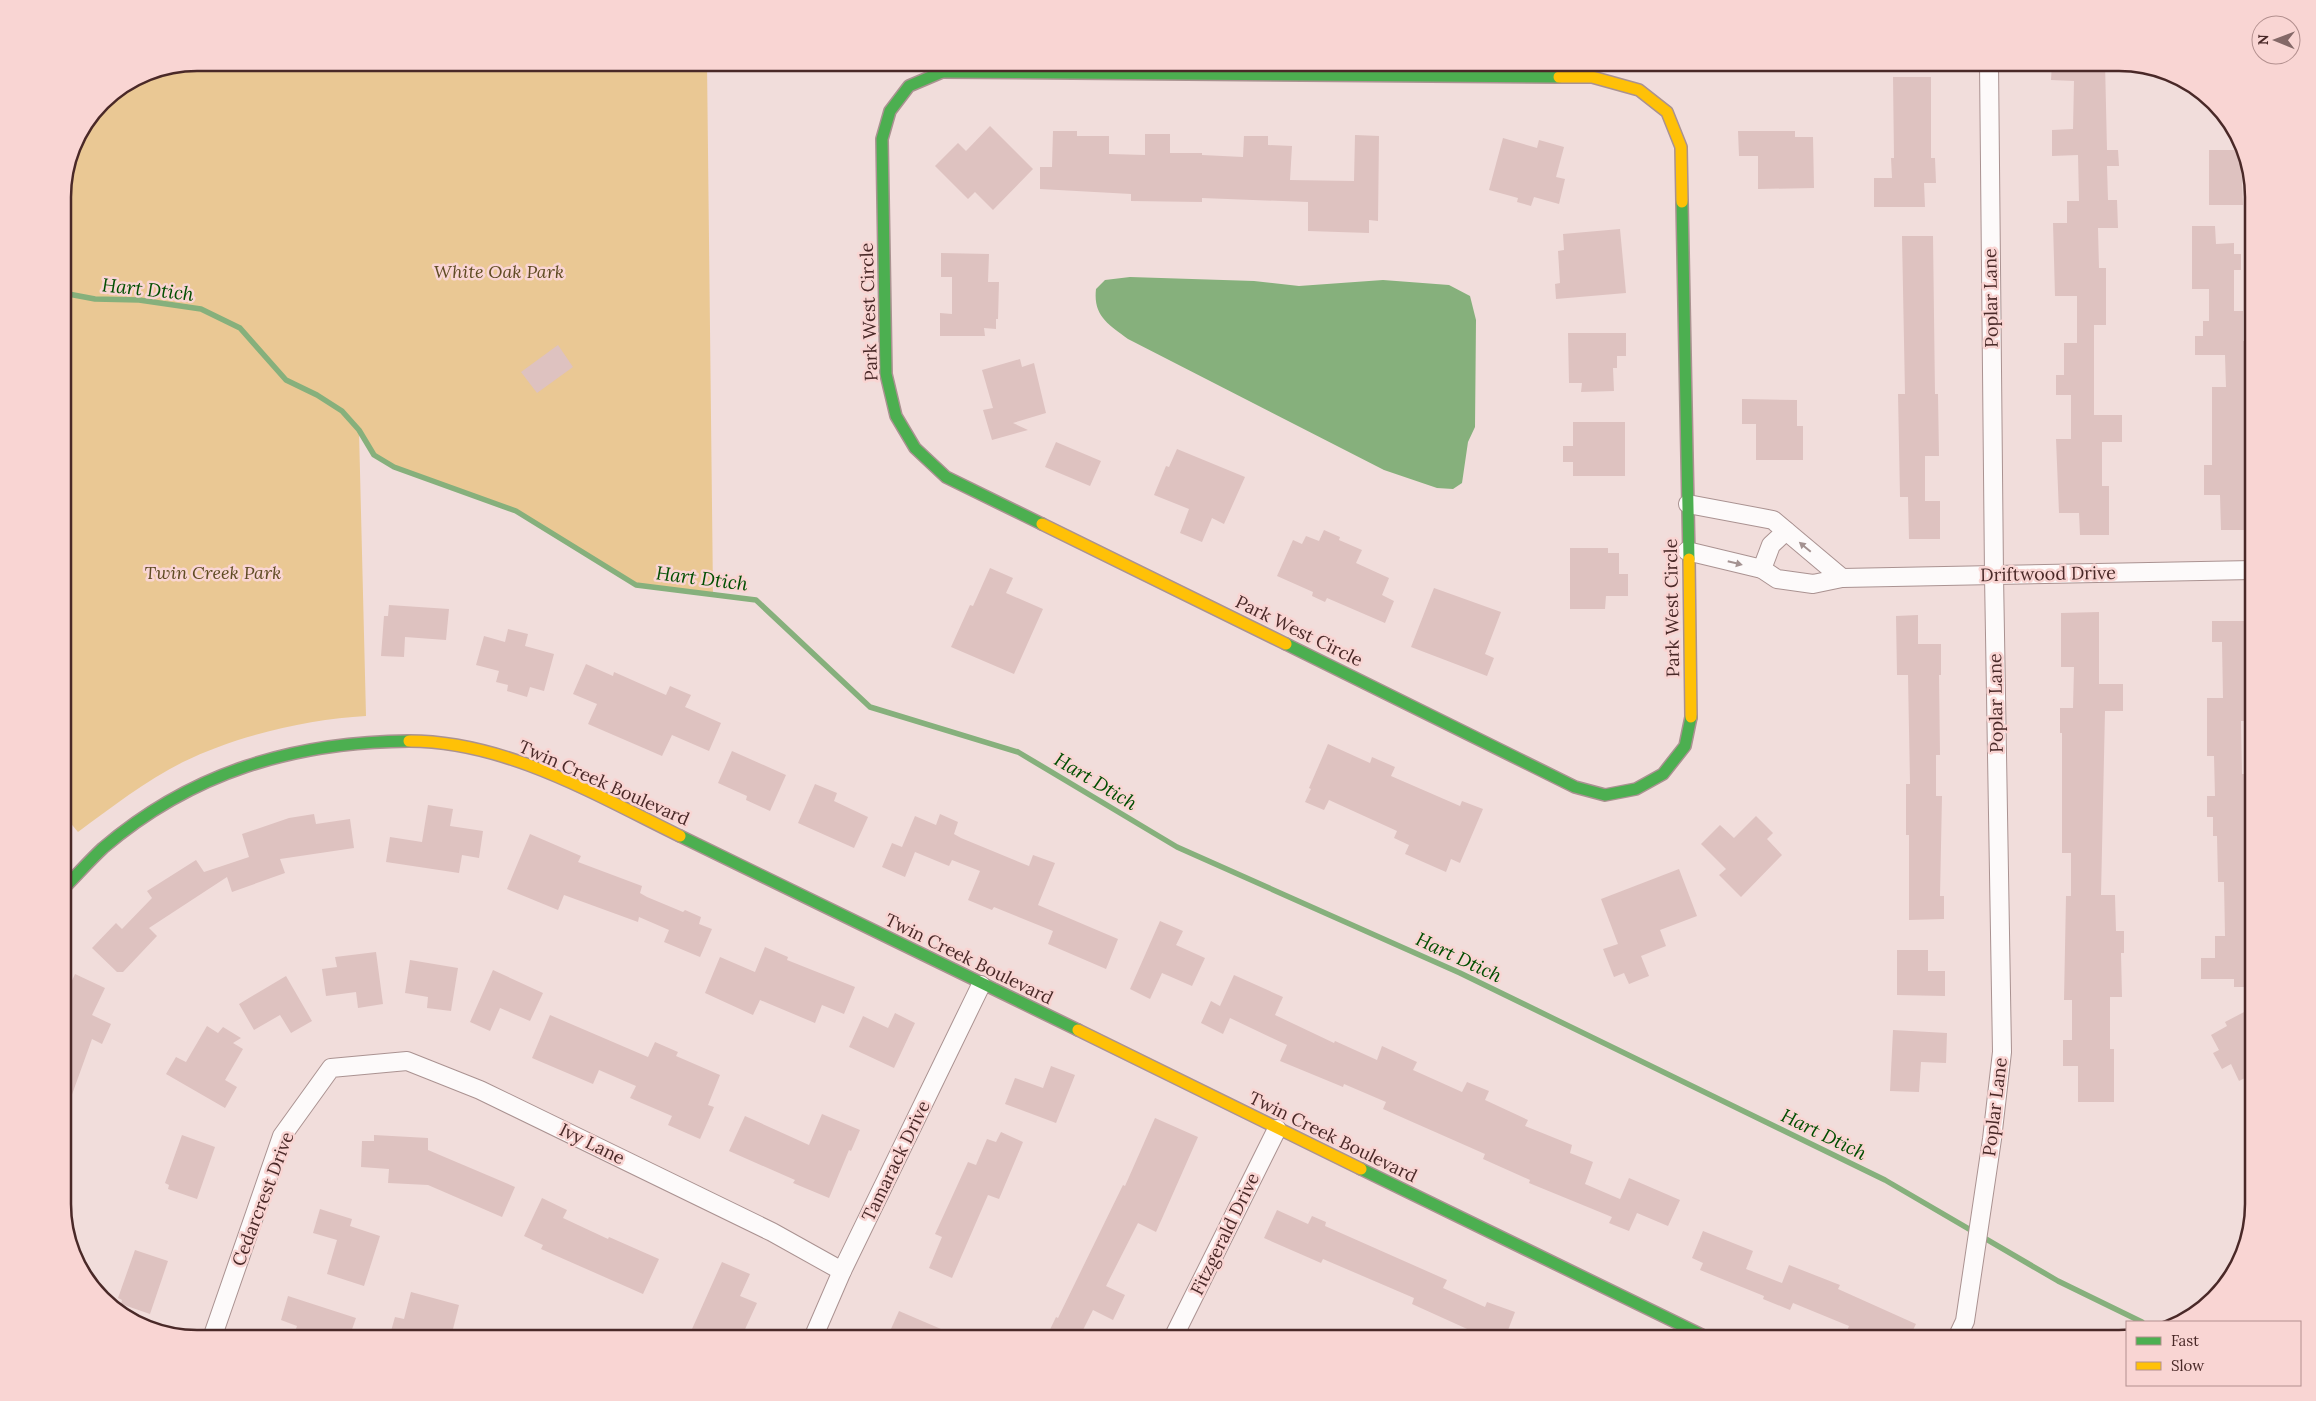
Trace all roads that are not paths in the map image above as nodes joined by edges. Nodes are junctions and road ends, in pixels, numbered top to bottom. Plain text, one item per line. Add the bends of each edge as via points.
1 (1989, 71) edge
2 (1688, 504) junction
3 (1786, 531) junction
4 (1687, 550) junction
5 (1762, 570) junction
6 (2244, 570) edge
7 (1994, 575) junction
8 (1842, 578) junction
9 (72, 879) edge
10 (981, 985) junction
11 (330, 1068) joint
12 (1277, 1129) junction
13 (842, 1271) junction
14 (215, 1330) edge
15 (816, 1330) edge
16 (1177, 1330) edge
17 (1692, 1330) edge
18 (1961, 1330) edge

1 - 7 street, Poplar Lane
2 - 3 street via 1773,520
2 - 4 street, Park West Circle
2 - 4 street, Park West Circle via 1681,147 1667,112 1639,90 1592,77 942,72 909,86 890,111 882,139 886,374 896,416 915,448 946,477 1575,787 1605,795 1636,789 1663,774 1685,746 1692,713
3 - 5 street via 1771,545
8 -> 3 street
4 -> 5 street, Driftwood Drive
5 - 8 street, Driftwood Drive via 1777,579 1812,584
6 - 7 street, Driftwood Drive
7 - 8 street, Driftwood Drive
7 - 18 street, Poplar Lane via 2002,1052 1992,1139
9 - 10 street, Twin Creek Boulevard via 129,827 190,788 298,750 360,742 419,741 474,750 526,764 598,796
10 - 12 street, Twin Creek Boulevard
10 - 13 street, Tamarack Drive
11 - 13 street, Ivy Lane via 407,1060 480,1090 772,1232
11 - 14 street, Cedarcrest Drive via 282,1136
12 - 16 street, Fitzgerald Drive
12 - 17 street, Twin Creek Boulevard
13 - 15 street, Tamarack Drive

